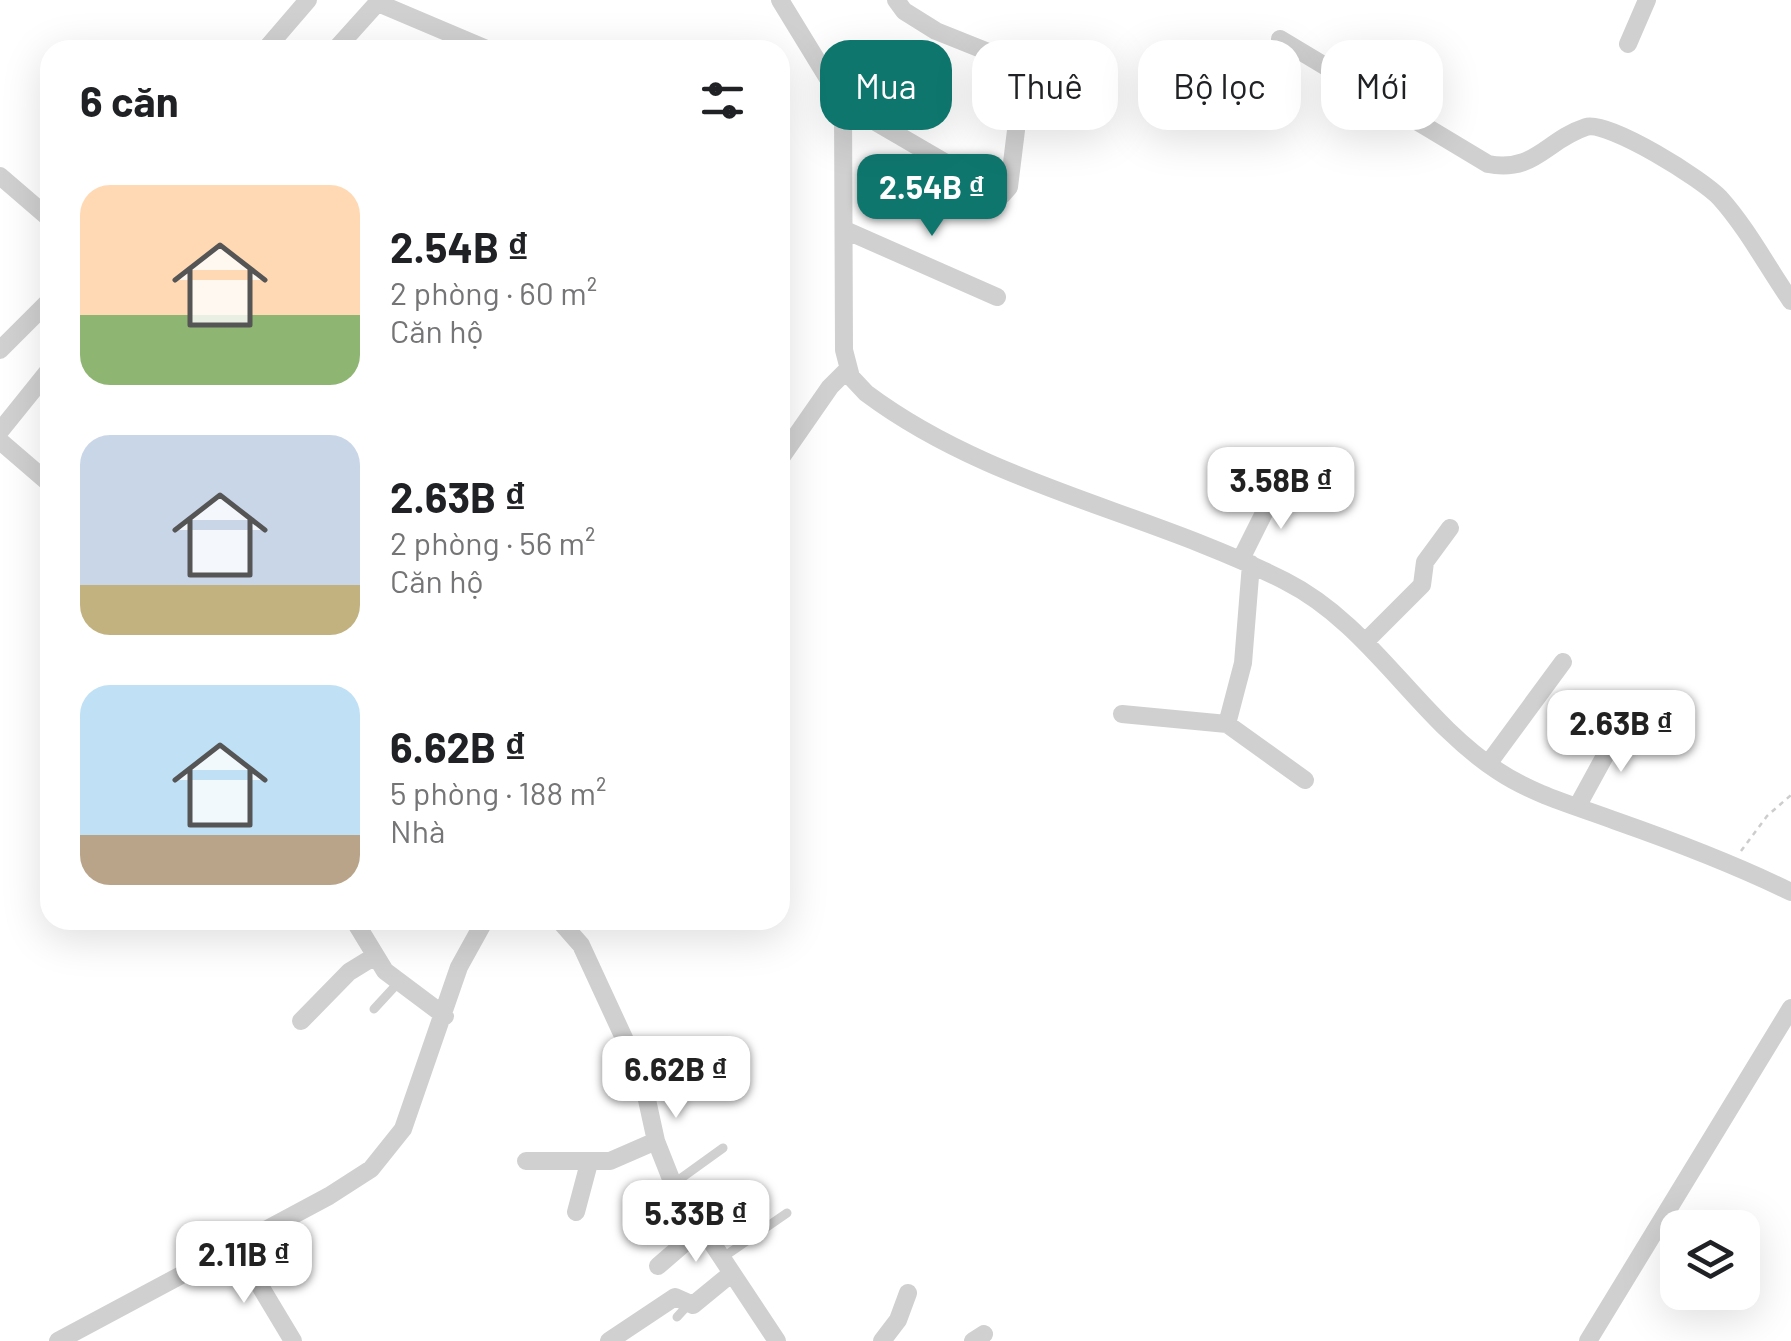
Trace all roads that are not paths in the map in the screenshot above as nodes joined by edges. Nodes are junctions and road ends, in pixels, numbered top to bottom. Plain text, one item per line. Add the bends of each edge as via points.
1 (308, 0) edge
2 (780, 0) edge
3 (896, 0) edge
4 (1647, 0) edge
5 (379, 1) edge
6 (1280, 38) dead end
7 (274, 40) edge
8 (344, 40) edge
9 (467, 40) edge
10 (1628, 44) dead end
11 (820, 65) edge
12 (843, 130) edge
13 (889, 130) edge
14 (0, 176) edge
15 (40, 211) edge
16 (845, 230) junction
17 (998, 297) dead end
18 (1791, 301) edge
19 (40, 310) edge
20 (0, 350) edge
21 (848, 370) junction
22 (40, 381) edge
23 (0, 430) edge
24 (0, 441) edge
25 (790, 444) edge
26 (40, 475) edge
27 (1279, 483) dead end
28 (1450, 528) dead end
29 (1246, 562) junction
30 (1366, 641) junction
31 (1563, 662) dead end
32 (1122, 714) dead end
33 (1624, 721) dead end
34 (1227, 724) junction
35 (1488, 764) junction
36 (1305, 780) dead end
37 (1577, 807) junction
38 (1791, 892) edge
39 (359, 930) edge
40 (480, 930) edge
41 (568, 930) edge
42 (375, 956) junction
43 (398, 983) junction
44 (1791, 1008) edge
45 (374, 1010) dead end
46 (444, 1016) junction
47 (301, 1020) dead end
48 (656, 1141) junction
49 (723, 1148) dead end
50 (526, 1160) dead end
51 (590, 1163) junction
52 (673, 1184) junction
53 (576, 1212) dead end
54 (787, 1213) dead end
55 (702, 1228) junction
56 (236, 1246) junction
57 (658, 1266) dead end
58 (727, 1266) junction
59 (908, 1292) dead end
60 (609, 1340) edge
61 (886, 1340) edge
62 (58, 1341) edge
63 (292, 1341) edge
64 (777, 1341) edge
65 (1588, 1341) edge

1 - 7 street
2 - 11 street
3 - 13 street via 917,20 994,58 998,84 1019,106 1009,187 989,195
4 - 10 street
5 - 8 street
5 - 9 street
6 - 18 street via 1488,164 1514,168 1583,128 1610,129 1720,197
12 - 16 street
14 - 15 street
16 - 17 street
16 - 21 street
19 - 20 street
21 - 25 street
21 - 29 street via 887,409 982,463
22 - 23 street
24 - 26 street
27 - 29 street
28 - 30 street via 1424,562 1422,586
29 - 30 street via 1328,607
29 - 34 street via 1243,662
30 - 35 street
31 - 35 street
32 - 34 street
33 - 37 street
34 - 36 street
35 - 37 street
37 - 38 street
39 - 42 street
40 - 46 street
41 - 48 street via 581,944 642,1077
42 - 43 street
42 - 47 street
43 - 45 lane
43 - 46 street
44 - 65 street
46 - 56 street via 390,1151 330,1196
48 - 51 street via 610,1162
48 - 52 street
49 - 52 lane
50 - 51 street
51 - 53 street
52 - 55 street
54 - 58 lane
55 - 57 street
55 - 58 street
56 - 62 street
56 - 63 street
58 - 60 street via 682,1311 676,1297
58 - 64 street
59 - 61 street

